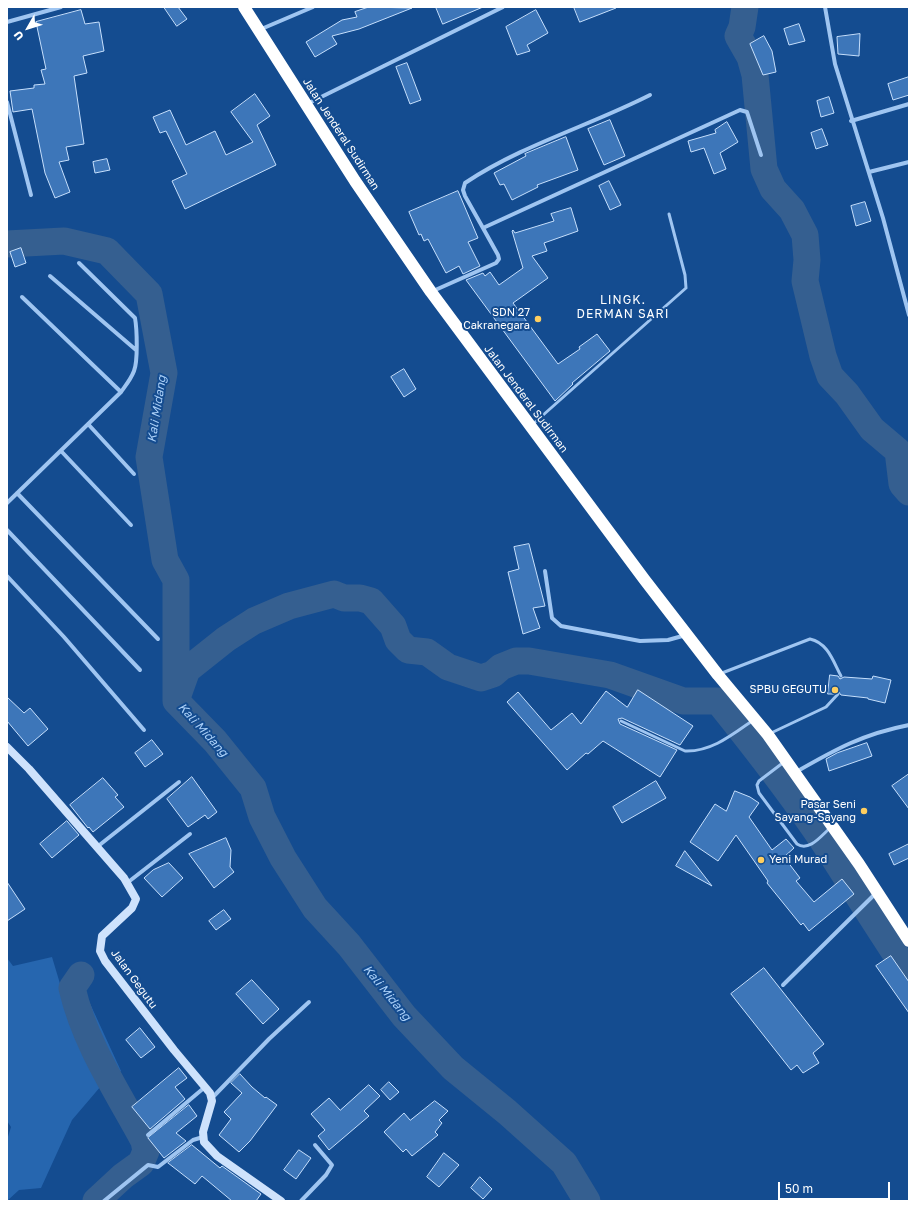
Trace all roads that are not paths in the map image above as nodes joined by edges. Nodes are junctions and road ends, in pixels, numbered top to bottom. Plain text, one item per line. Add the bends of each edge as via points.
1 (61, 7) edge
2 (244, 7) edge
3 (313, 7) edge
4 (503, 7) edge
5 (825, 7) edge
6 (7, 22) edge
7 (259, 30) junction
8 (650, 95) dead end
9 (7, 102) edge
10 (307, 104) junction
11 (909, 104) edge
12 (851, 121) junction
13 (761, 155) dead end
14 (909, 162) edge
15 (868, 172) junction
16 (31, 195) dead end
17 (668, 214) dead end
18 (483, 228) junction
19 (79, 262) dead end
20 (50, 276) dead end
21 (431, 292) junction
22 (22, 297) dead end
23 (909, 315) edge
24 (136, 350) junction
25 (121, 392) junction
26 (88, 424) junction
27 (530, 427) junction
28 (61, 451) junction
29 (134, 474) dead end
30 (17, 493) junction
31 (7, 503) edge
32 (131, 525) dead end
33 (7, 530) edge
34 (545, 571) dead end
35 (7, 576) edge
36 (687, 635) junction
37 (158, 639) dead end
38 (140, 670) dead end
39 (718, 675) junction
40 (841, 676) dead end
41 (838, 694) dead end
42 (754, 719) junction
43 (621, 721) dead end
44 (909, 725) edge
45 (144, 730) dead end
46 (768, 735) junction
47 (7, 747) edge
48 (786, 760) junction
49 (794, 773) junction
50 (179, 782) dead end
51 (828, 830) junction
52 (190, 834) dead end
53 (97, 847) junction
54 (127, 883) junction
55 (877, 892) junction
56 (909, 941) edge
57 (783, 985) dead end
58 (309, 1002) dead end
59 (205, 1087) junction
60 (212, 1098) junction
61 (148, 1135) dead end
62 (203, 1137) junction
63 (315, 1145) dead end
64 (104, 1201) edge
65 (281, 1201) edge
66 (301, 1201) edge

1 - 6 street
2 - 7 highway, Jalan Jenderal Sudirman
3 - 7 street
4 - 10 street
5 - 12 street via 835,64
7 - 10 highway, Jalan Jenderal Sudirman
8 - 18 street via 537,144 465,183 465,196
9 - 16 street
10 - 21 highway, Jalan Jenderal Sudirman via 355,181
11 - 12 street
12 - 15 street
13 - 18 street via 747,112 740,110
14 - 15 street
15 - 23 street
17 - 27 lane via 685,275 686,288
18 - 21 street via 498,255 496,263
19 - 24 street via 134,318 137,329
20 - 24 street
21 - 27 highway, Jalan Jenderal Sudirman
22 - 25 street
24 - 25 street via 135,369
25 - 26 street
26 - 28 street
26 - 29 street
27 - 36 highway, Jalan Jenderal Sudirman
28 - 30 street
28 - 32 street
30 - 31 street
30 - 37 street
33 - 38 street
34 - 36 street via 552,618 561,626 640,641 668,640
35 - 45 street via 64,637
36 - 39 highway, Jalan Jenderal Sudirman
39 - 40 lane via 810,639 819,641 828,650
39 - 42 highway, Jalan Jenderal Sudirman
41 - 46 lane via 826,707
42 - 43 lane via 731,735 696,752 685,751
42 - 46 highway, Jalan Jenderal Sudirman
44 - 49 street via 872,733 845,744
46 - 48 highway, Jalan Jenderal Sudirman
47 - 53 street, Jalan Gegutu
48 - 49 highway, Jalan Jenderal Sudirman
48 - 51 lane via 757,784 759,793 796,844 806,847
49 - 51 highway, Jalan Jenderal Sudirman
50 - 53 street
51 - 55 highway, Jalan Jenderal Sudirman
52 - 54 street
53 - 54 street, Jalan Gegutu
54 - 59 street, Jalan Gegutu via 134,895 135,904 102,936 100,951
55 - 56 highway, Jalan Jenderal Sudirman
55 - 57 street
58 - 60 street via 268,1039
59 - 60 street, Jalan Gegutu
59 - 61 street
60 - 62 street
62 - 64 street via 193,1140 158,1167 148,1165
62 - 65 street via 217,1156
63 - 66 street via 332,1165

